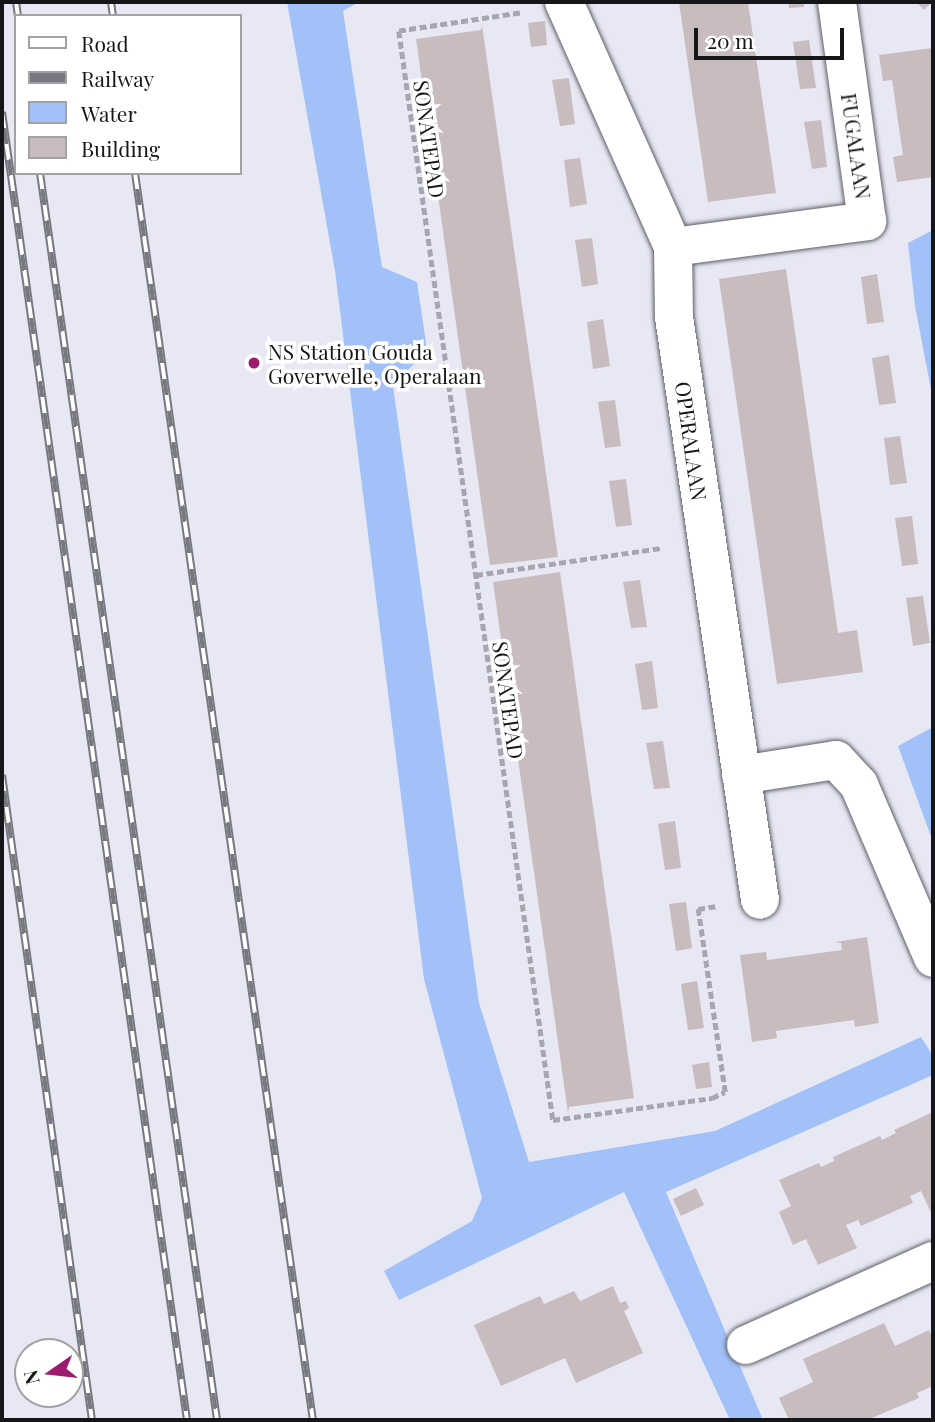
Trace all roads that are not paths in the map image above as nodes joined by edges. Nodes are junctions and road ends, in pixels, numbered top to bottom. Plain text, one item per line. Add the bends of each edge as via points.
1 (837, 2) edge
2 (565, 4) edge
3 (673, 247) junction
4 (741, 775) junction
5 (760, 900) road end
6 (933, 958) edge
7 (933, 1261) edge
8 (746, 1345) dead end

1 - 3 street, FUGALAAN via 867,221
2 - 3 street, OPERALAAN
3 - 4 street, OPERALAAN via 674,317
4 - 5 street, OPERALAAN
4 - 6 street via 836,760 859,785
7 - 8 street

